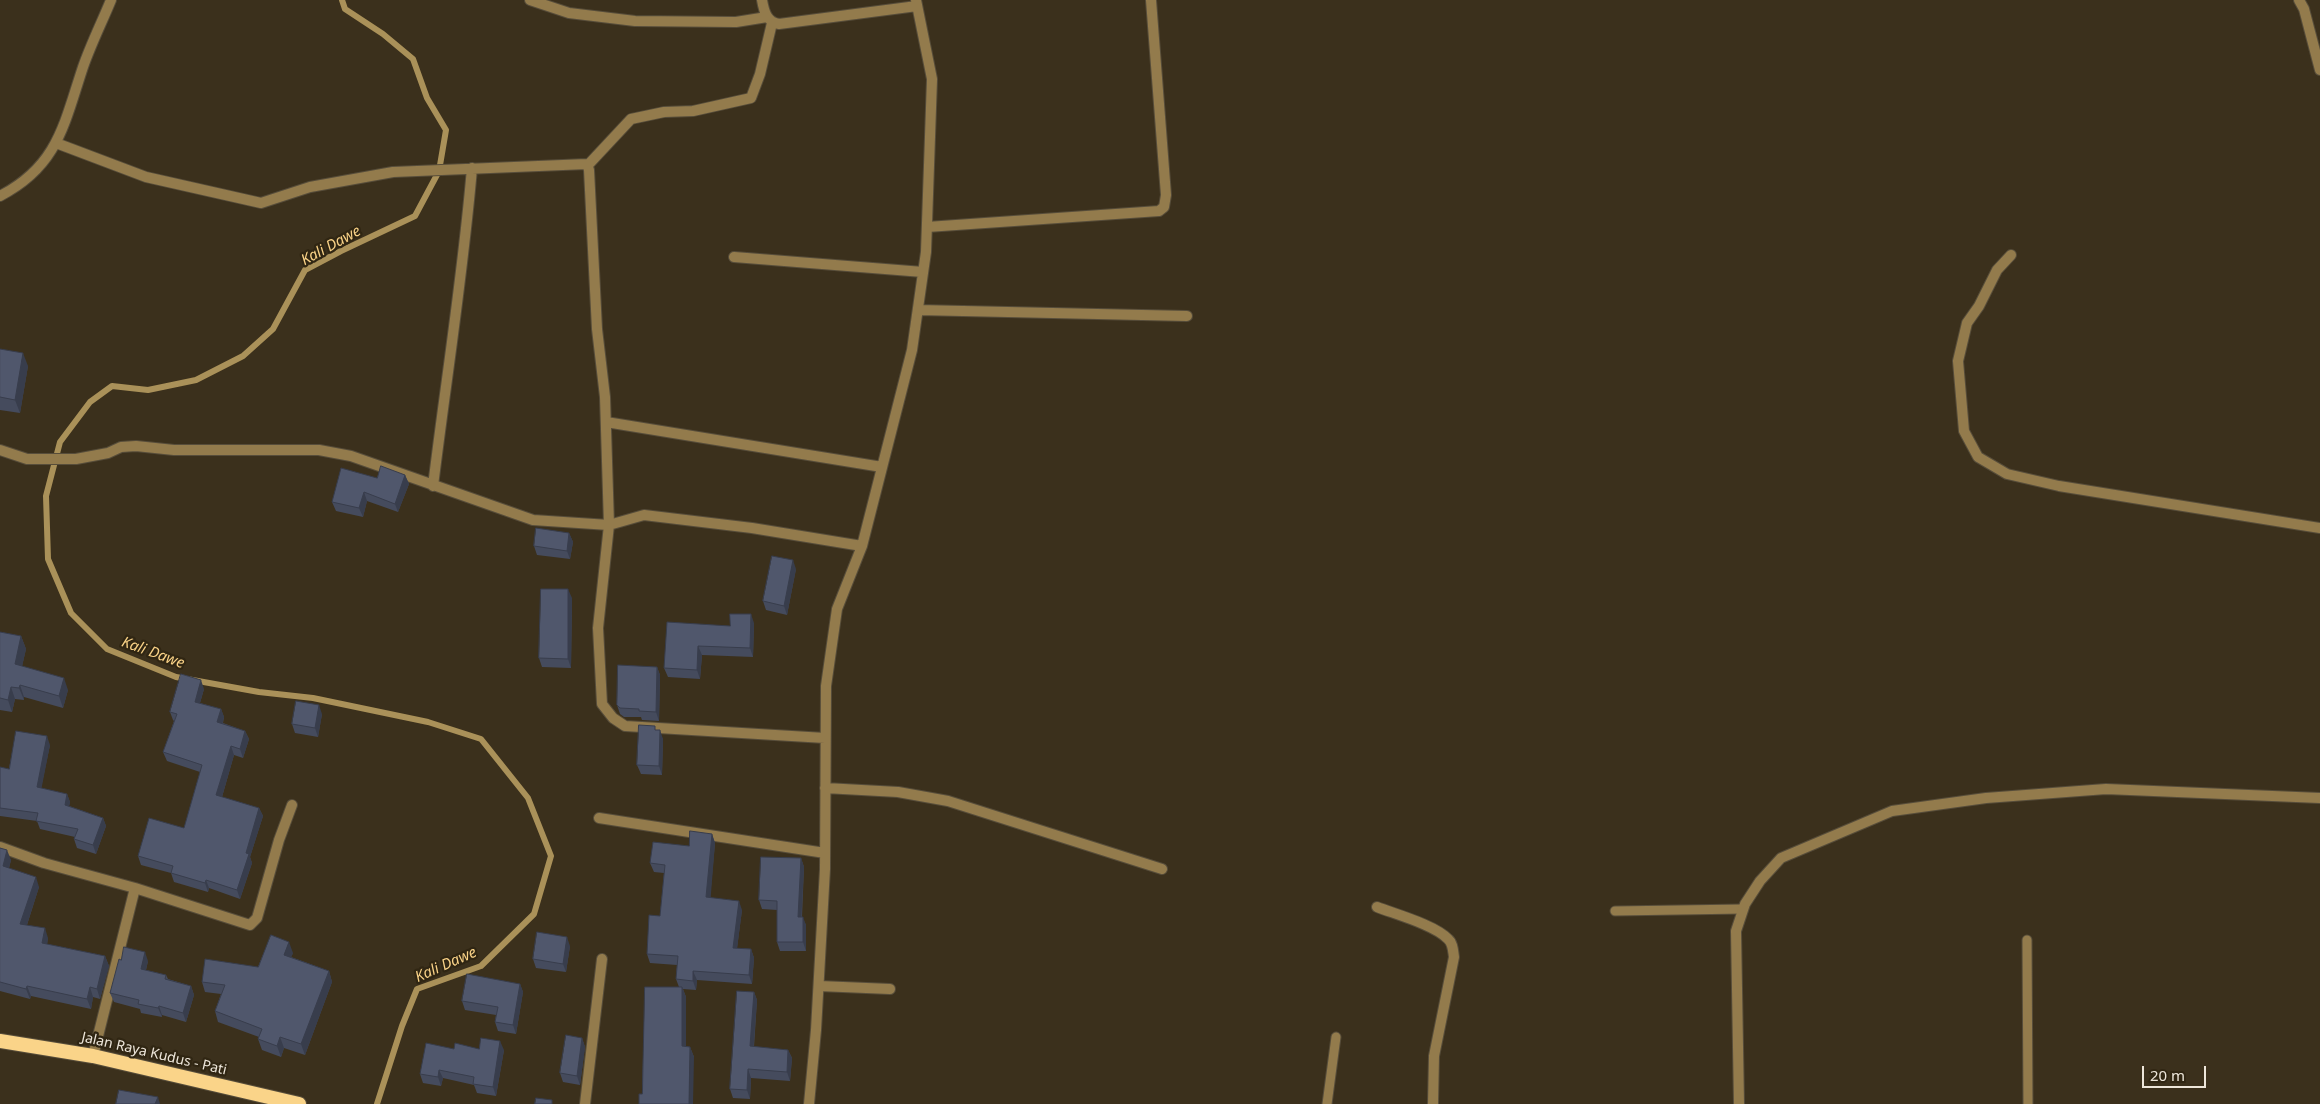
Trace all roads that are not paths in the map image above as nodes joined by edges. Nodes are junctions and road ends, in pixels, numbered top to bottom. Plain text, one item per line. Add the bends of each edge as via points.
1 (111, 0) edge
2 (530, 0) edge
3 (762, 0) edge
4 (1151, 0) edge
5 (2298, 0) edge
6 (917, 3) edge
7 (769, 20) junction
8 (2320, 70) edge
9 (56, 143) junction
10 (588, 165) junction
11 (472, 168) junction
12 (0, 196) edge
13 (927, 228) junction
14 (2011, 255) dead end
15 (734, 257) dead end
16 (923, 272) junction
17 (918, 310) junction
18 (1188, 316) dead end
19 (606, 422) junction
20 (0, 450) edge
21 (882, 467) junction
22 (433, 486) junction
23 (609, 525) junction
24 (2320, 528) edge
25 (862, 546) junction
26 (825, 738) junction
27 (825, 788) junction
28 (2320, 798) edge
29 (292, 805) dead end
30 (599, 818) dead end
31 (0, 847) edge
32 (825, 854) junction
33 (1162, 868) dead end
34 (135, 888) junction
35 (1376, 907) dead end
36 (1743, 909) junction
37 (1615, 911) dead end
38 (2028, 940) dead end
39 (602, 959) dead end
40 (818, 986) junction
41 (890, 988) dead end
42 (1336, 1037) dead end
43 (0, 1041) edge
44 (93, 1056) junction
45 (299, 1104) edge
46 (585, 1104) edge
47 (809, 1104) edge
48 (1327, 1104) edge
49 (1433, 1104) edge
50 (1739, 1104) edge
51 (2028, 1104) edge

1 - 9 street
2 - 7 street via 569,14 635,21
3 - 7 street
4 - 13 street via 1166,195 1164,208 1159,211
5 - 8 street via 2304,9
6 - 7 street via 779,24
6 - 13 street via 932,79
7 - 10 street via 760,74 751,98 693,111 664,112 630,119
9 - 11 street via 146,177 261,203 310,187 393,172
9 - 12 street via 39,169 18,187
10 - 11 street
10 - 19 street via 596,329
11 - 22 street via 465,253
13 - 16 street
14 - 24 street via 1997,270 1967,323 1958,361 1964,431 1978,457 2007,474 2059,486
15 - 16 street
16 - 17 street
17 - 18 street
17 - 21 street via 912,350
19 - 21 street
19 - 23 street
20 - 22 street via 27,459 76,459 136,446 174,450 319,450 351,456
21 - 25 street
22 - 23 street via 533,520
23 - 25 street via 644,514
23 - 26 street via 598,628 602,704 613,718 625,726
25 - 26 street via 837,609 826,686
26 - 27 street
27 - 32 street
27 - 33 street via 898,792 948,801
28 - 36 street via 2106,789 1986,798 1892,811 1781,858 1760,881
29 - 34 street via 257,918 250,925
30 - 32 street
31 - 34 street via 44,863
32 - 40 street
34 - 44 street
35 - 49 street via 1450,939 1454,957 1434,1056
36 - 37 lane
36 - 50 street via 1736,931
38 - 51 lane
39 - 46 street
40 - 41 street
40 - 47 street
42 - 48 lane
43 - 44 highway, Jalan Raya Kudus - Pati
44 - 45 highway, Jalan Raya Kudus - Pati

